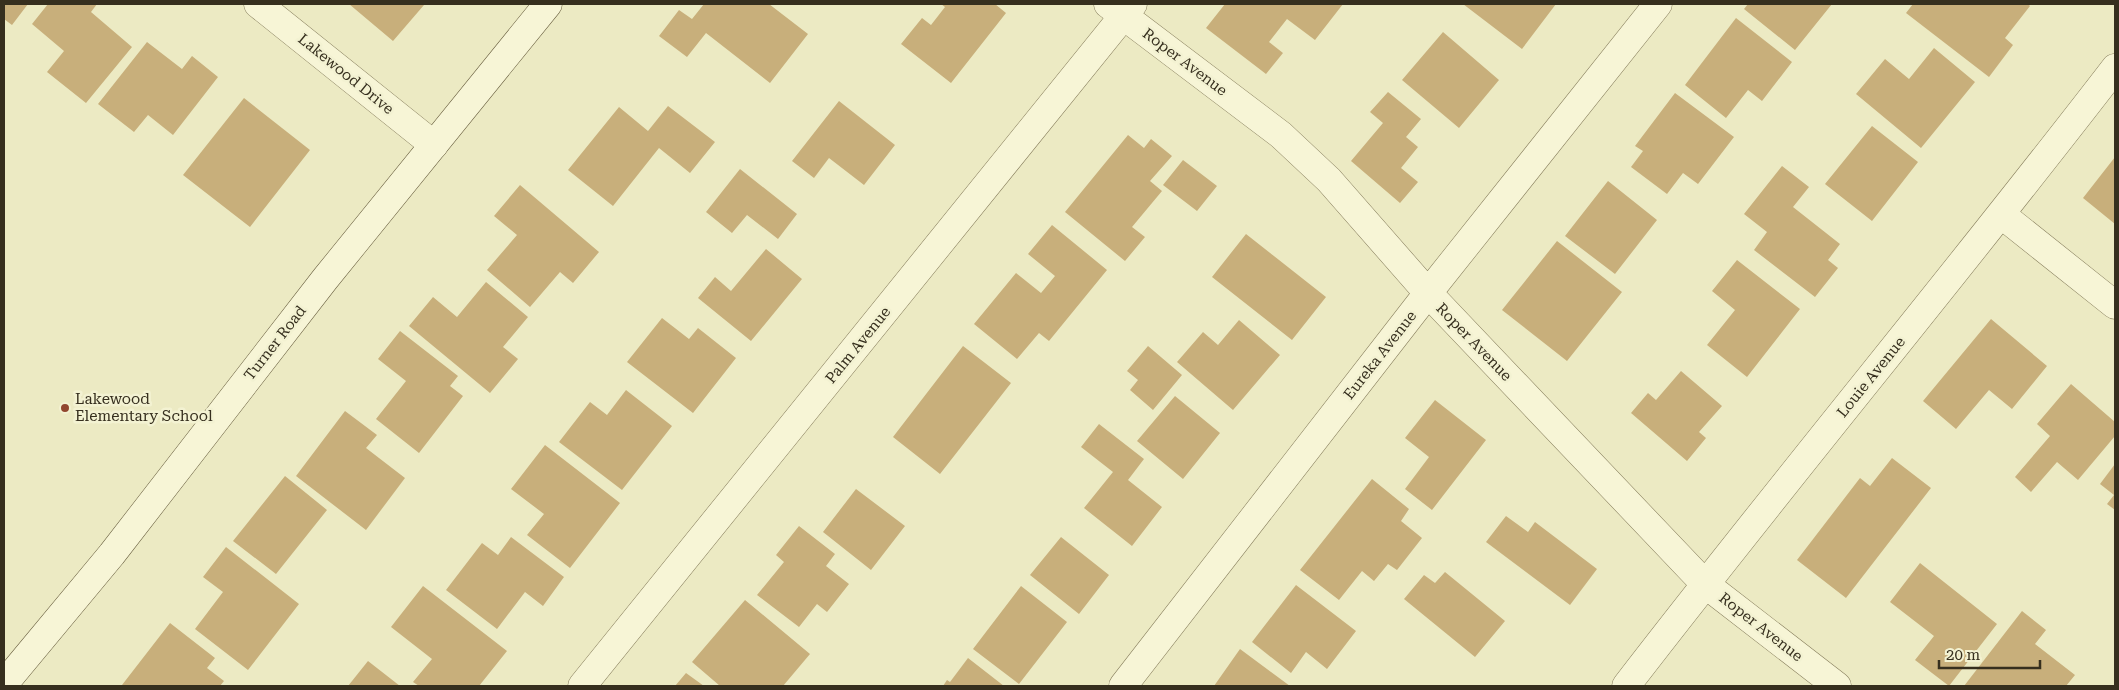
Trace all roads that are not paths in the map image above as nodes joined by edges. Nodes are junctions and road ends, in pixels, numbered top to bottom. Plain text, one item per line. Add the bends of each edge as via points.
1 (258, 4) edge
2 (548, 4) edge
3 (1658, 4) edge
4 (1121, 8) edge
5 (2115, 68) edge
6 (434, 145) junction
7 (2002, 215) junction
8 (1428, 293) junction
9 (2115, 305) edge
10 (1705, 584) junction
11 (4, 684) edge
12 (582, 686) edge
13 (1124, 686) edge
14 (1626, 686) edge
15 (1837, 686) edge

1 - 6 street, Lakewood Drive
2 - 6 street, Turner Road
3 - 8 street, Eureka Avenue
4 - 8 street, Roper Avenue via 1281,135 1329,180
4 - 12 street, Palm Avenue
5 - 7 street, Louie Avenue
6 - 11 street, Turner Road via 325,279 112,554
7 - 9 street
7 - 10 street, Louie Avenue
8 - 10 street, Roper Avenue
8 - 13 street, Eureka Avenue
10 - 14 street, Louie Avenue
10 - 15 street, Roper Avenue

